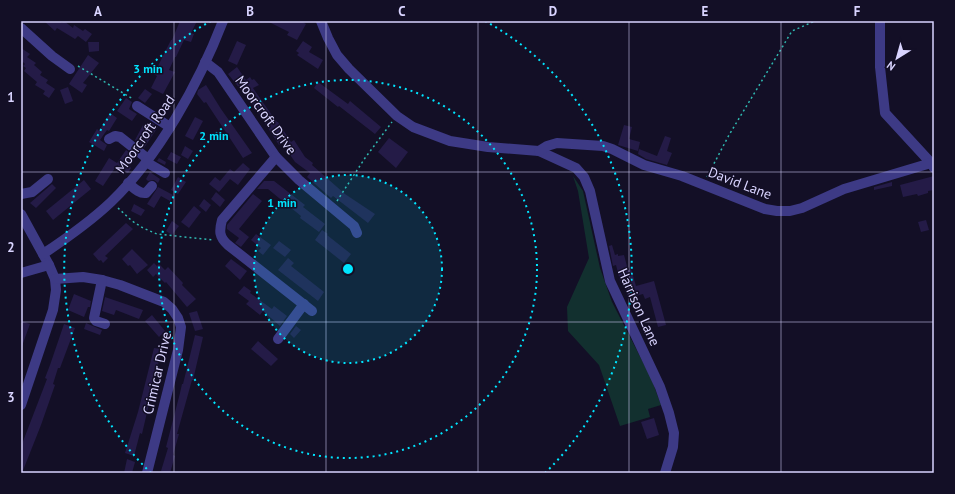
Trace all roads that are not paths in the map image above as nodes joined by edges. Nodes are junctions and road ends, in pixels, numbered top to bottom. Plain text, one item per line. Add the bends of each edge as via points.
1 (223, 21) edge
2 (321, 21) edge
3 (880, 21) edge
4 (21, 28) edge
5 (205, 62) junction
6 (70, 69) road end
7 (138, 104) road end
8 (170, 127) junction
9 (109, 139) dead end
10 (539, 151) junction
11 (276, 157) junction
12 (147, 161) junction
13 (932, 165) edge
14 (165, 173) dead end
15 (48, 179) dead end
16 (128, 183) junction
17 (152, 186) dead end
18 (21, 194) edge
19 (21, 214) edge
20 (357, 233) dead end
21 (43, 254) junction
22 (49, 265) junction
23 (21, 274) edge
24 (55, 279) junction
25 (102, 280) junction
26 (105, 324) dead end
27 (278, 339) dead end
28 (21, 405) edge
29 (147, 473) edge
30 (665, 473) edge

1 - 5 street, Moorcroft Road
2 - 10 street via 337,55 366,87 413,127 450,141
3 - 13 street via 880,67 885,112
4 - 6 street
5 - 8 street, Moorcroft Road
5 - 11 street, Moorcroft Drive via 218,72
7 - 8 street
8 - 12 street, Moorcroft Road
9 - 12 street via 115,136 120,138
10 - 13 street, David Lane via 557,143 603,146 655,169 682,176 765,209 790,211 844,189
10 - 30 street, Harrison Lane via 576,168 584,177 590,192 610,281 660,386 669,413 674,433 670,461
11 - 20 street, Moorcroft Drive via 354,226
11 - 27 street via 222,220 220,234 222,240 308,307
12 - 14 street
12 - 16 street, Moorcroft Road
15 - 18 street via 32,192
16 - 17 street via 143,194
16 - 21 street, Moorcroft Road via 111,202 70,236
19 - 21 street
21 - 22 street
22 - 23 street
22 - 24 street
24 - 25 street, Crimicar Drive via 83,277
24 - 28 street via 53,310
25 - 26 street via 94,318
25 - 29 street, Crimicar Drive via 164,302 172,309 181,327 178,350

